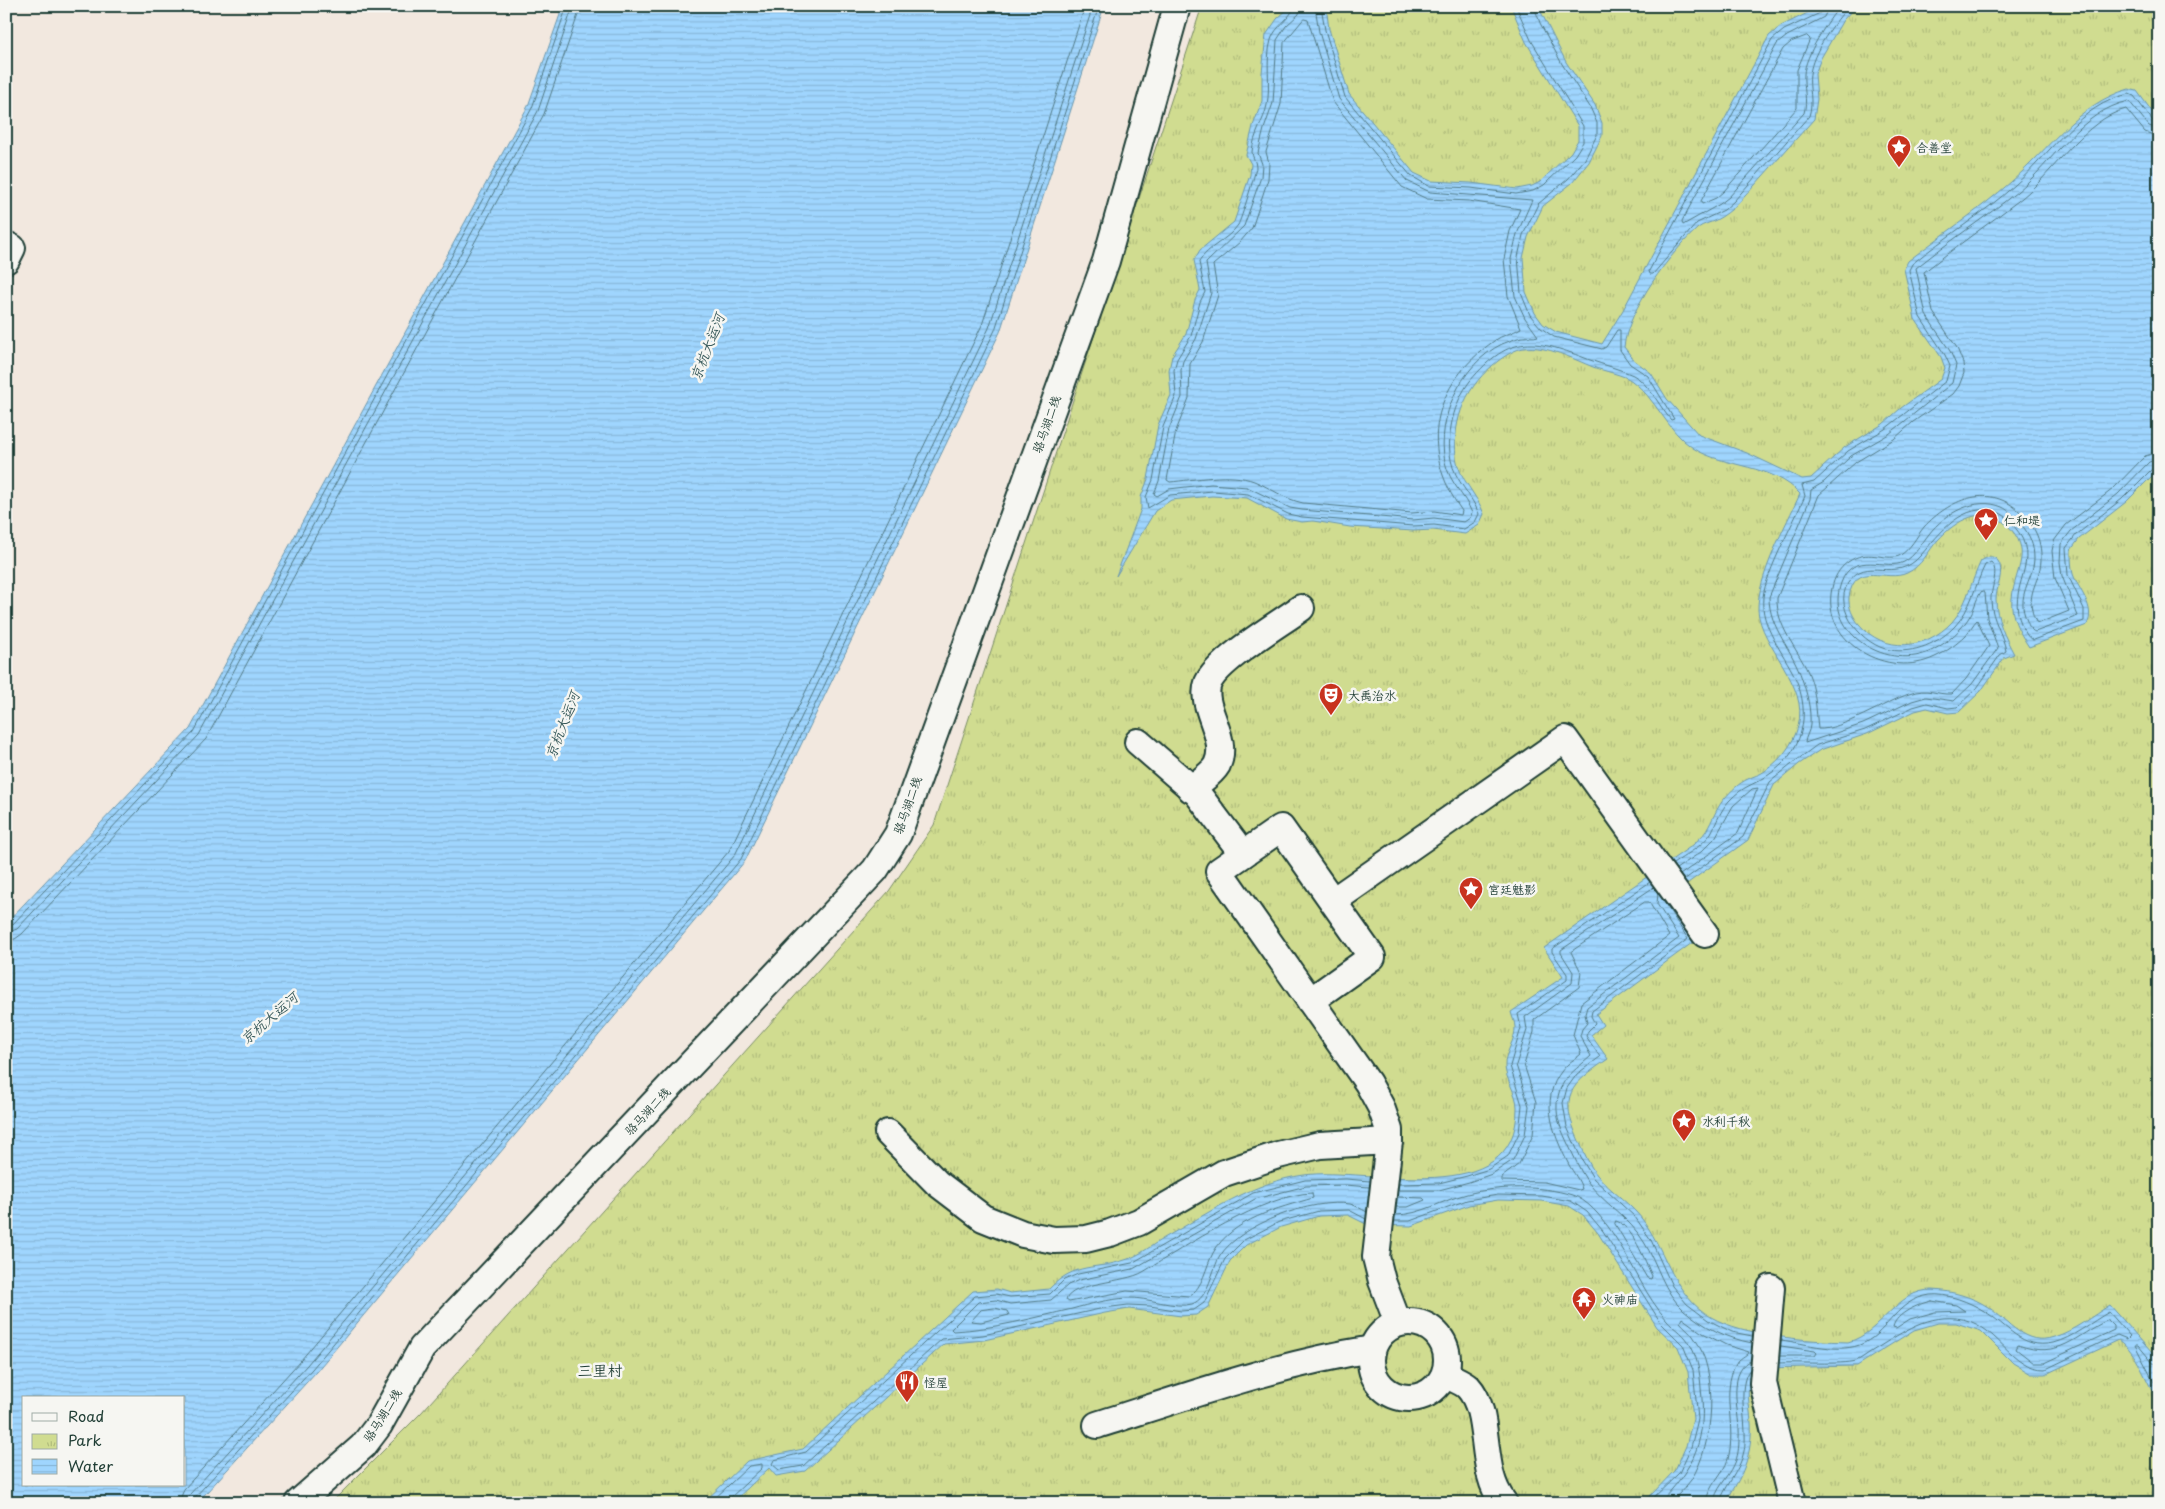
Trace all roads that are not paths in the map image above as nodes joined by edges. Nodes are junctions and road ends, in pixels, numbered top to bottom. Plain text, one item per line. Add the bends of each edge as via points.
1 (1177, 6) edge
2 (6, 245) edge
3 (6, 260) edge
4 (1301, 608) dead end
5 (1138, 742) dead end
6 (1191, 788) junction
7 (1243, 854) junction
8 (1333, 901) junction
9 (1705, 934) dead end
10 (1310, 1001) junction
11 (888, 1133) dead end
12 (1389, 1141) junction
13 (1772, 1288) dead end
14 (1398, 1323) junction
15 (1372, 1348) junction
16 (1444, 1374) junction
17 (1097, 1425) dead end
18 (298, 1503) edge
19 (1504, 1503) edge
20 (1792, 1503) edge

1 - 18 street, 骆马湖二线 via 1106,261 898,834 875,870 422,1348 379,1425 363,1446
2 - 3 street via 12,248
4 - 6 street via 1229,659 1207,684 1220,754 1216,767
5 - 6 street
6 - 7 street
7 - 8 street via 1281,828
7 - 10 street via 1220,871
8 - 9 street via 1565,739
8 - 10 street via 1372,957
10 - 12 street via 1368,1083 1381,1107 1389,1130
11 - 12 street via 937,1183 983,1218 1023,1234 1054,1240 1086,1239 1140,1222 1224,1173 1278,1155 1320,1145
12 - 14 street via 1376,1257
13 - 20 street via 1763,1383
14 - 15 street via 1386,1328
14 - 16 street via 1422,1323 1441,1338 1448,1362
15 - 16 street via 1373,1374 1380,1385 1402,1398 1416,1398 1428,1393
15 - 17 street via 1322,1357 1242,1379
16 - 19 street via 1468,1387 1479,1407 1487,1466

